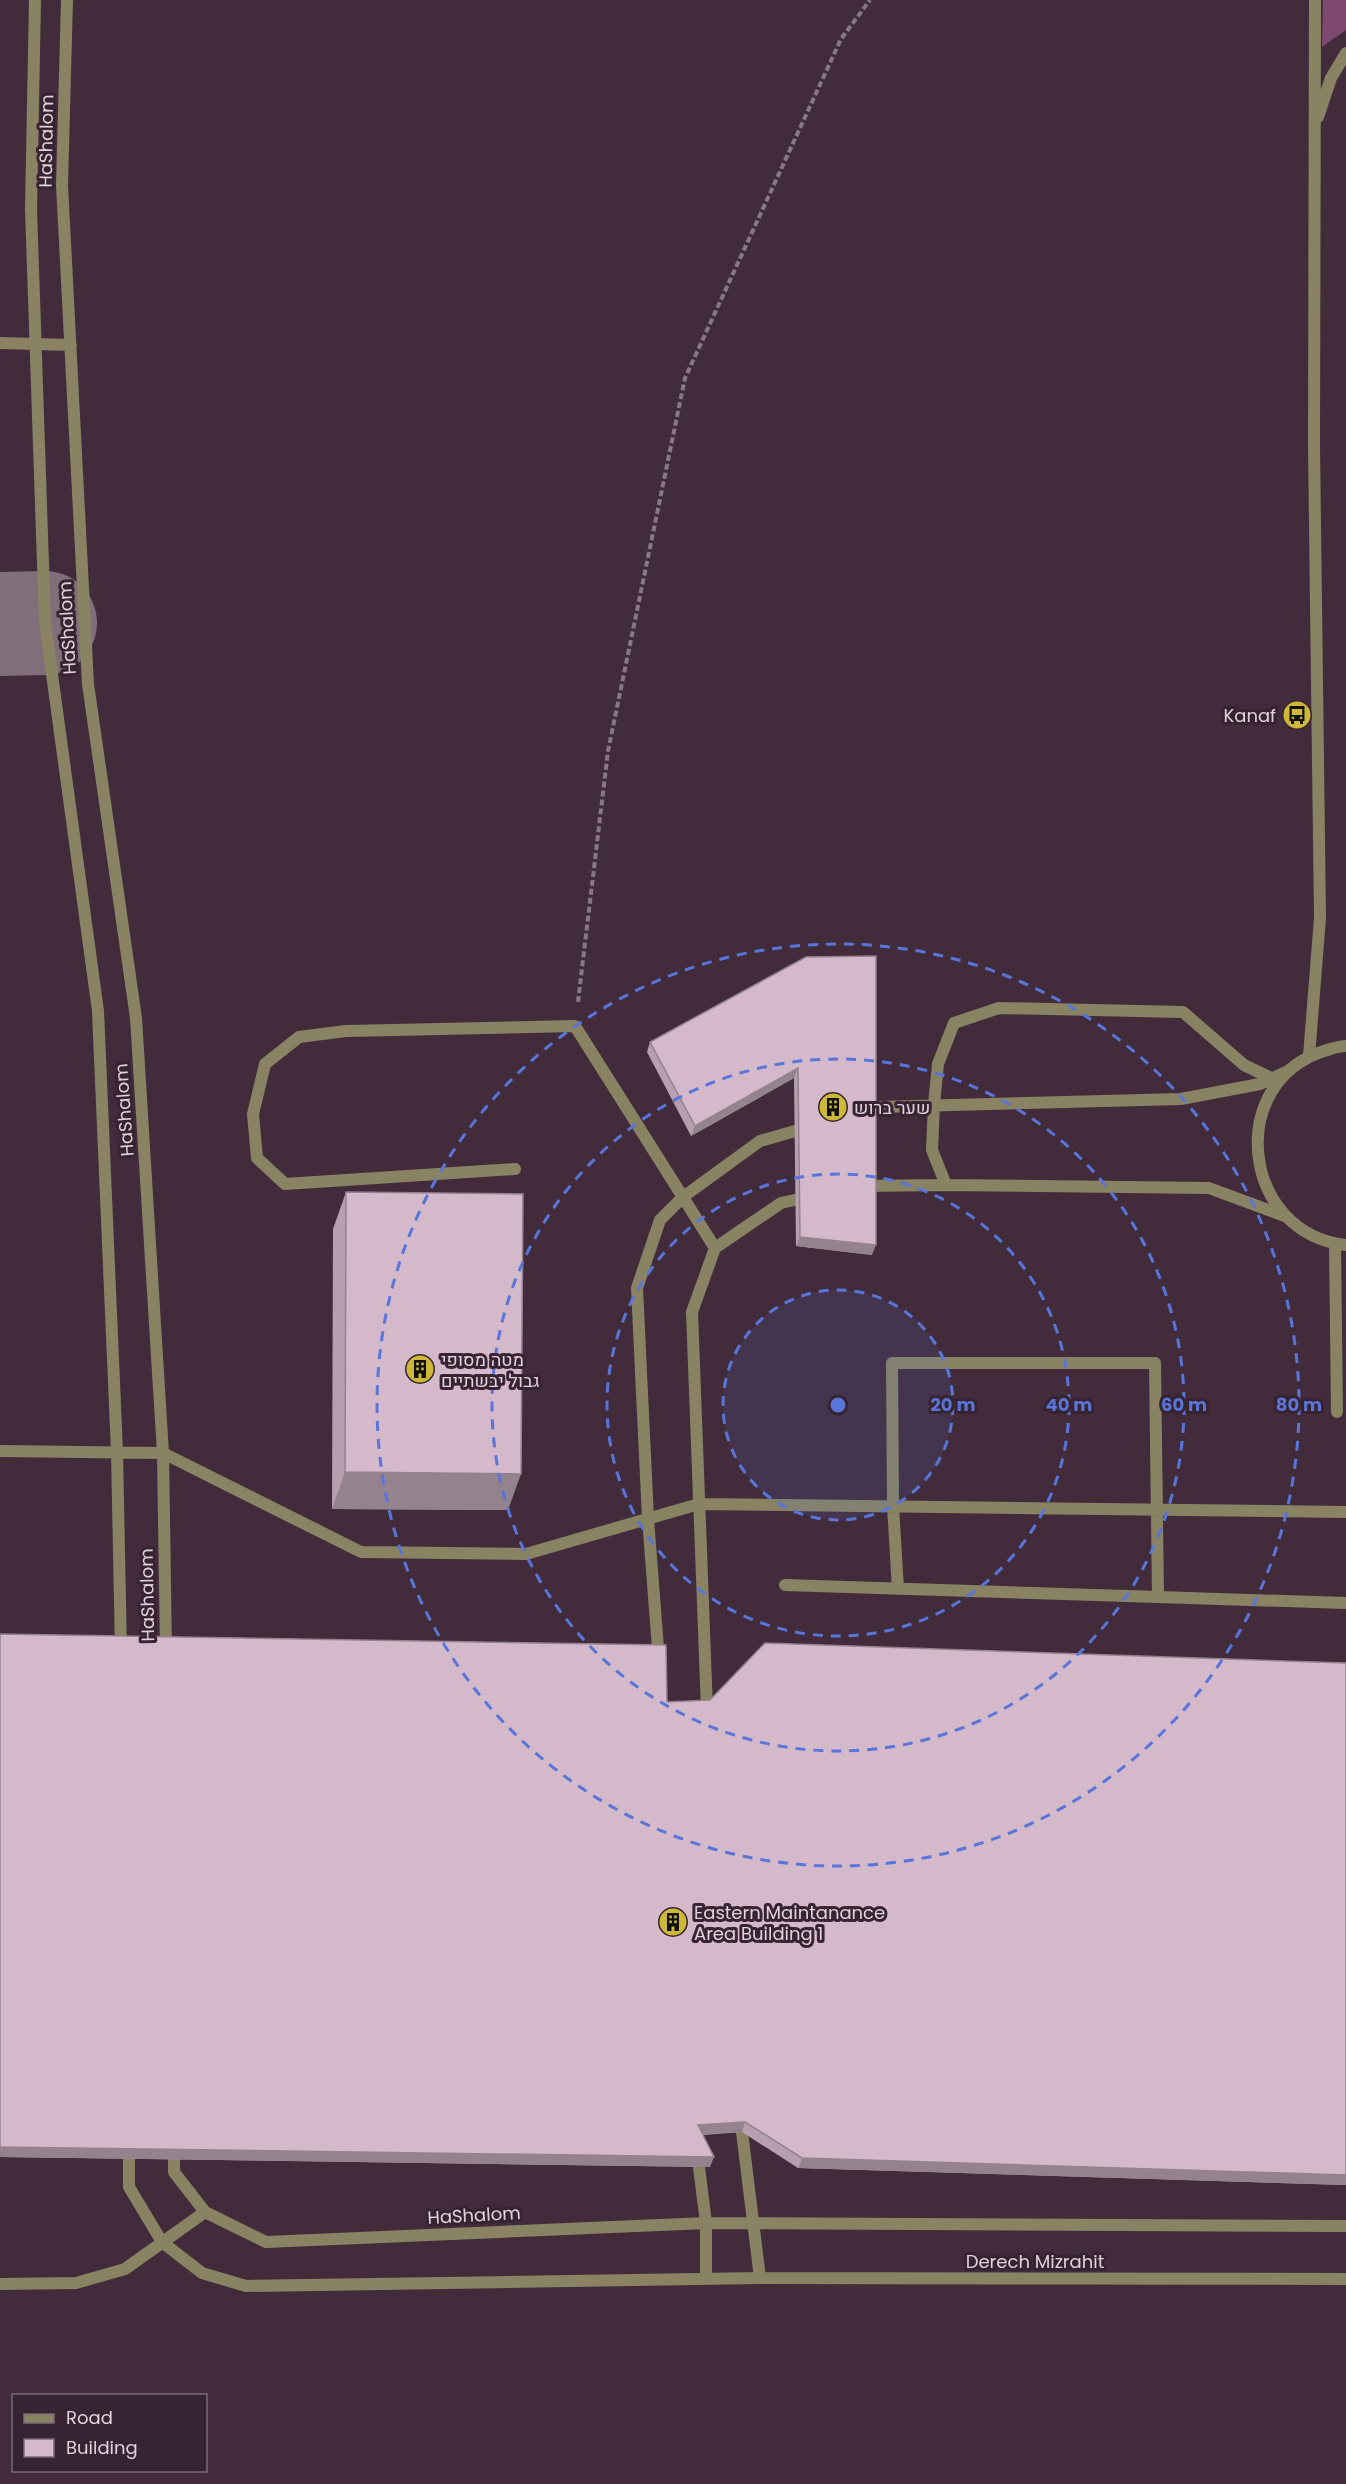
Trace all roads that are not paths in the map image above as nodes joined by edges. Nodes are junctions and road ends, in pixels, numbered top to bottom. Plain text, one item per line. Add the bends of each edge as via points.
1 (34, 0) edge
2 (67, 0) edge
3 (1315, 0) edge
4 (1346, 53) edge
5 (1315, 129) junction
6 (0, 343) edge
7 (35, 343) junction
8 (71, 345) junction
9 (1346, 1046) edge
10 (1309, 1056) junction
11 (1288, 1071) junction
12 (1272, 1079) junction
13 (934, 1104) junction
14 (872, 1109) edge
15 (824, 1123) edge
16 (515, 1169) dead end
17 (946, 1185) junction
18 (854, 1187) edge
19 (826, 1193) edge
20 (683, 1197) junction
21 (1287, 1217) junction
22 (1340, 1244) edge
23 (715, 1248) junction
24 (1337, 1412) dead end
25 (0, 1451) edge
26 (117, 1452) junction
27 (163, 1453) junction
28 (699, 1504) junction
29 (893, 1506) junction
30 (1156, 1510) junction
31 (1346, 1512) edge
32 (648, 1519) junction
33 (785, 1585) dead end
34 (898, 1589) junction
35 (1158, 1597) junction
36 (1346, 1603) edge
37 (166, 1662) edge
38 (121, 1665) edge
39 (661, 1678) edge
40 (707, 1710) edge
41 (128, 2128) edge
42 (742, 2132) edge
43 (695, 2135) edge
44 (174, 2137) edge
45 (205, 2212) junction
46 (706, 2223) junction
47 (753, 2224) junction
48 (1346, 2226) edge
49 (162, 2242) junction
50 (706, 2278) junction
51 (760, 2278) junction
52 (1346, 2279) edge
53 (0, 2284) edge

1 - 7 street via 31,209
2 - 8 street, HaShalom via 62,185
3 - 5 street
4 - 5 street via 1331,78
5 - 10 street via 1314,446 1320,918
6 - 7 street
7 - 8 street
7 - 26 street via 45,623 98,1011
8 - 27 street, HaShalom via 88,684 136,1018
9 - 10 street
10 - 11 street
11 - 12 street
11 - 21 street via 1271,1092 1260,1117 1257,1143 1259,1170 1270,1195
12 - 13 street via 1181,1099
12 - 13 street via 1244,1065 1183,1012 999,1008 954,1023 938,1064
13 - 14 street
13 - 17 street via 932,1150
15 - 20 street via 760,1141
16 - 20 street via 285,1184 257,1158 253,1114 265,1064 299,1037 346,1031 575,1026
17 - 18 street
17 - 21 street via 1209,1188
19 - 23 street via 781,1203
20 - 23 street
20 - 32 street via 660,1220 637,1288
21 - 22 street via 1309,1234
22 - 24 street
23 - 28 street via 692,1312
25 - 26 street
26 - 27 street
26 - 38 street
27 - 32 street via 361,1552 526,1554
27 - 37 street, HaShalom
28 - 29 street
28 - 32 street
28 - 40 street
29 - 30 street
29 - 30 street via 892,1363 1155,1363
29 - 34 street
30 - 31 street
30 - 35 street
32 - 39 street
33 - 34 street
34 - 35 street
35 - 36 street
41 - 49 street via 129,2187
42 - 47 street
43 - 46 street
44 - 45 street, HaShalom via 174,2172
45 - 46 street, HaShalom via 266,2242
45 - 49 street
46 - 47 street, HaShalom
46 - 50 street
47 - 48 street, Derech Mizrahit
47 - 51 street
49 - 50 street via 202,2274 246,2286
49 - 53 street via 125,2269 76,2283
50 - 51 street, Derech Mizrahit
51 - 52 street, Derech Mizrahit

